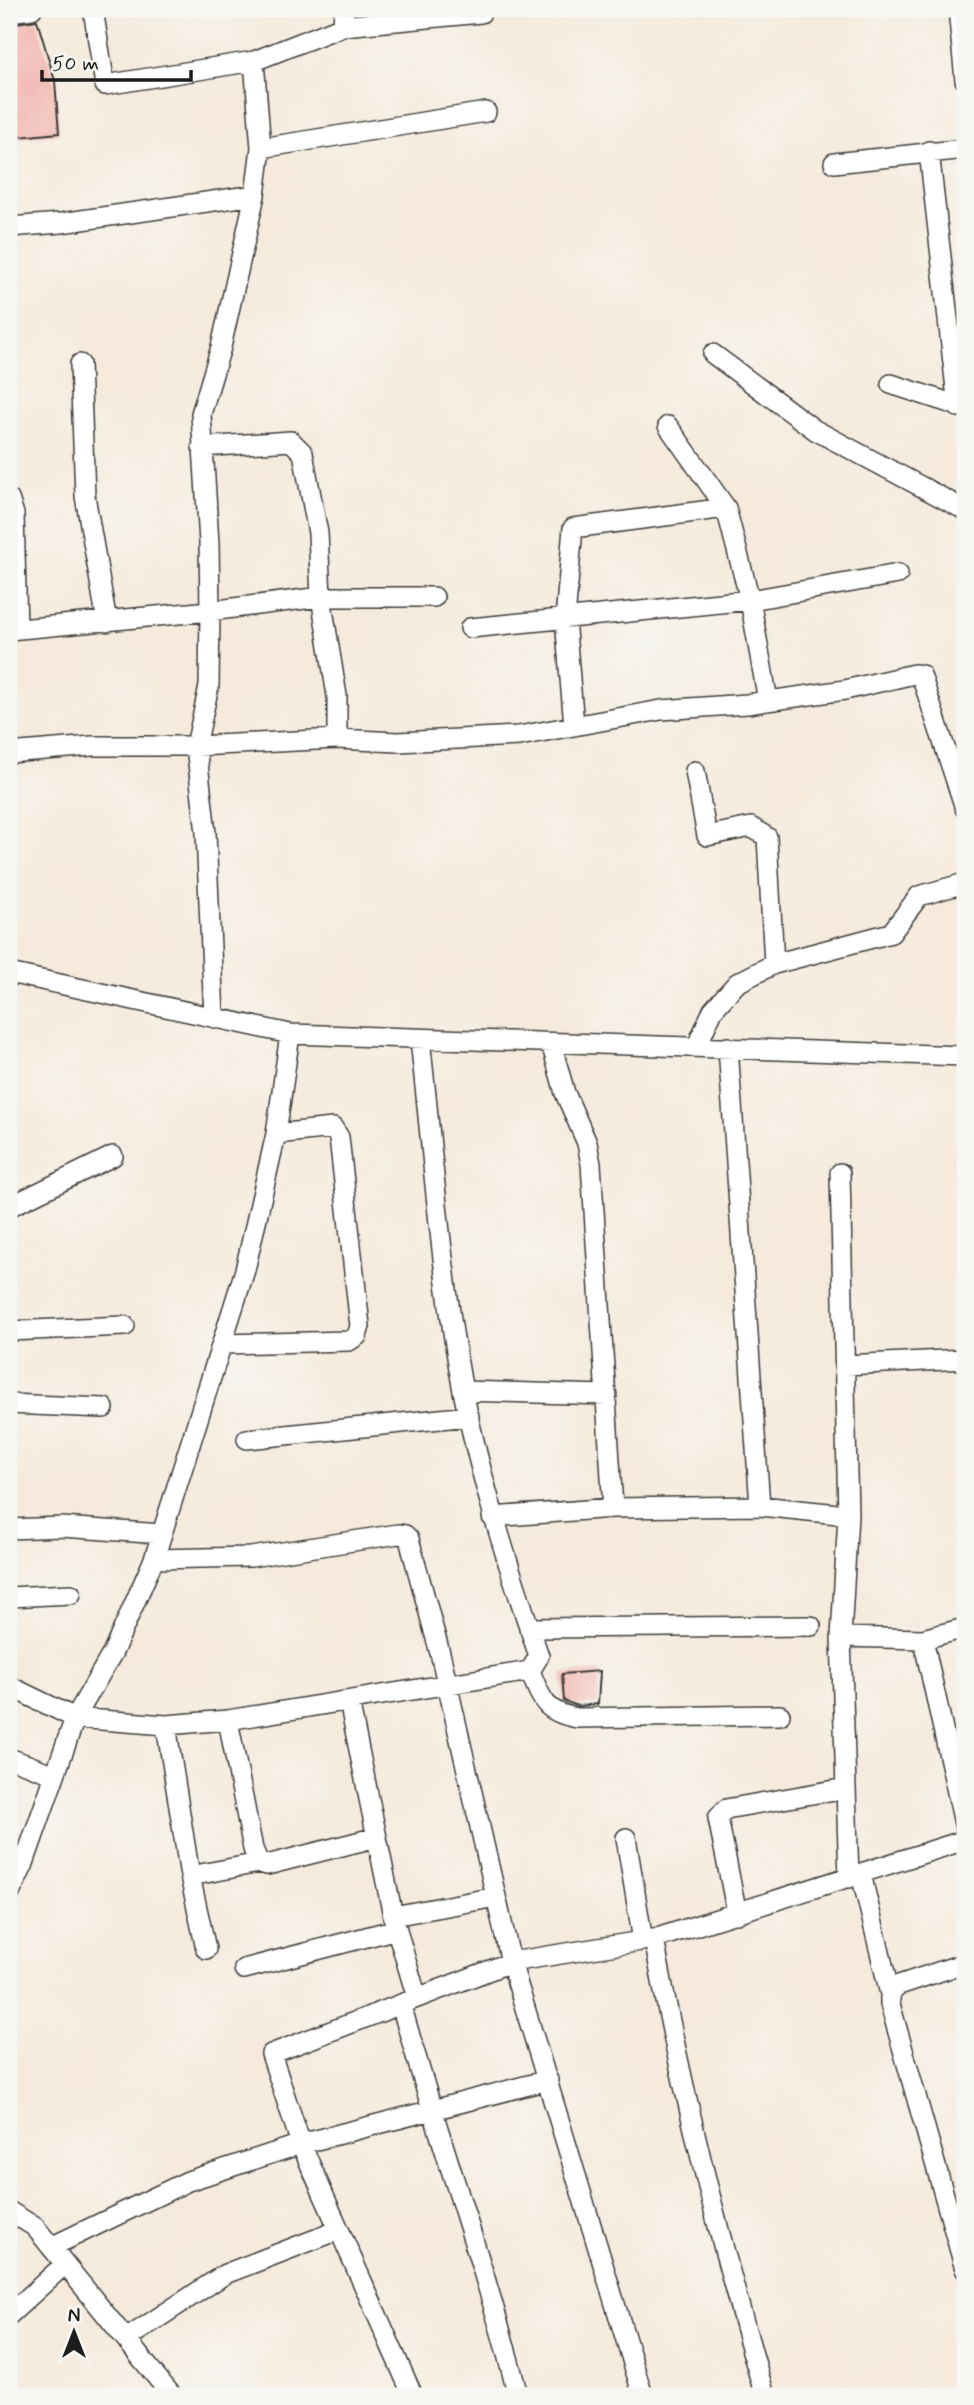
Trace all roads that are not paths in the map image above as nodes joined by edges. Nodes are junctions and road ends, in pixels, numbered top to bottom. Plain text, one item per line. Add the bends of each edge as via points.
1 (32, 9) edge
2 (93, 9) edge
3 (958, 9) edge
4 (9, 12) edge
5 (481, 13) dead end
6 (344, 17) edge
7 (254, 61) junction
8 (965, 80) edge
9 (486, 112) dead end
10 (261, 148) junction
11 (965, 149) edge
12 (929, 150) junction
13 (834, 163) dead end
14 (255, 195) junction
15 (9, 227) edge
16 (713, 354) dead end
17 (80, 364) dead end
18 (891, 384) dead end
19 (962, 408) edge
20 (668, 426) dead end
21 (202, 447) junction
22 (9, 499) edge
23 (726, 509) junction
24 (965, 510) edge
25 (898, 574) dead end
26 (321, 597) junction
27 (434, 597) dead end
28 (750, 600) junction
29 (210, 611) junction
30 (565, 619) junction
31 (107, 622) junction
32 (470, 628) dead end
33 (13, 630) edge
34 (768, 701) junction
35 (574, 726) junction
36 (337, 739) junction
37 (196, 747) junction
38 (9, 753) edge
39 (695, 771) dead end
40 (965, 808) edge
41 (965, 883) edge
42 (774, 964) junction
43 (9, 973) edge
44 (214, 1018) junction
45 (290, 1034) junction
46 (420, 1038) junction
47 (551, 1043) junction
48 (697, 1046) junction
49 (728, 1047) junction
50 (965, 1056) edge
51 (276, 1134) junction
52 (113, 1156) dead end
53 (840, 1173) dead end
54 (9, 1207) edge
55 (125, 1326) dead end
56 (9, 1331) edge
57 (223, 1344) junction
58 (965, 1359) edge
59 (845, 1365) junction
60 (463, 1391) junction
61 (607, 1395) junction
62 (9, 1404) edge
63 (104, 1408) dead end
64 (469, 1416) junction
65 (247, 1439) dead end
66 (760, 1506) junction
67 (613, 1508) junction
68 (848, 1515) junction
69 (492, 1517) junction
70 (9, 1529) edge
71 (162, 1534) junction
72 (154, 1559) junction
73 (71, 1594) dead end
74 (9, 1597) edge
75 (811, 1626) dead end
76 (529, 1628) junction
77 (965, 1628) edge
78 (841, 1637) junction
79 (923, 1639) junction
80 (530, 1671) junction
81 (9, 1686) edge
82 (446, 1686) junction
83 (349, 1701) junction
84 (780, 1715) dead end
85 (75, 1718) junction
86 (228, 1720) junction
87 (166, 1725) junction
88 (9, 1758) edge
89 (55, 1775) junction
90 (846, 1787) junction
91 (965, 1828) edge
92 (377, 1837) junction
93 (626, 1838) dead end
94 (965, 1840) edge
95 (259, 1863) junction
96 (190, 1876) junction
97 (855, 1876) junction
98 (9, 1895) edge
99 (496, 1897) junction
100 (737, 1914) junction
101 (395, 1923) junction
102 (649, 1940) junction
103 (206, 1950) dead end
104 (511, 1962) junction
105 (965, 1963) edge
106 (244, 1969) dead end
107 (890, 1994) junction
108 (409, 2001) junction
109 (548, 2080) junction
110 (430, 2111) junction
111 (301, 2144) junction
112 (9, 2211) edge
113 (340, 2230) junction
114 (51, 2247) junction
115 (964, 2261) edge
116 (65, 2264) junction
117 (9, 2315) edge
118 (126, 2339) junction
119 (172, 2396) edge
120 (413, 2396) edge
121 (518, 2396) edge
122 (643, 2396) edge
123 (765, 2396) edge

1 - 4 street
2 - 7 street via 106,85
3 - 8 street
5 - 6 street
6 - 7 street
7 - 10 street
9 - 10 street
10 - 14 street
11 - 12 street
12 - 13 street
12 - 19 street
14 - 15 street
14 - 21 street via 201,414
16 - 24 street via 815,430
17 - 31 street via 85,496
18 - 19 street
20 - 23 street
21 - 26 street via 291,441 300,446 317,533
21 - 29 street
22 - 33 street via 14,514
23 - 28 street
23 - 30 street via 573,528
25 - 28 street
26 - 27 street
26 - 29 street
26 - 36 street via 337,696
28 - 30 street
28 - 34 street
29 - 31 street
29 - 37 street via 209,685
30 - 32 street
30 - 35 street
31 - 33 street
34 - 35 street via 661,710
34 - 40 street via 921,675
35 - 36 street via 519,736 398,742
36 - 37 street
37 - 38 street
37 - 44 street via 206,833
39 - 42 street via 707,836 751,827 767,837
41 - 42 street via 919,896 891,933
42 - 48 street via 737,983 713,1010
43 - 44 street
44 - 45 street
45 - 46 street
45 - 51 street
46 - 47 street
46 - 60 street via 443,1256
47 - 48 street
47 - 61 street via 591,1164
48 - 49 street
49 - 50 street
49 - 66 street
51 - 57 street
51 - 57 street via 333,1128 339,1136 360,1326 349,1341
52 - 54 street
53 - 59 street
55 - 56 street
57 - 71 street
58 - 59 street
59 - 68 street
60 - 61 street
60 - 64 street
61 - 67 street
62 - 63 street
64 - 65 street
64 - 69 street
66 - 67 street
66 - 68 street
67 - 69 street
68 - 78 street
69 - 76 street
70 - 71 street via 62,1527
71 - 72 street
72 - 82 street via 251,1558 405,1535
72 - 85 street via 113,1652
73 - 74 street
75 - 76 street
76 - 80 street via 539,1656
77 - 79 street
78 - 79 street
78 - 90 street
79 - 91 street
80 - 82 street
80 - 84 street via 542,1700 556,1714 577,1718
81 - 85 street
82 - 83 street
82 - 99 street
83 - 86 street
83 - 92 street
85 - 87 street
85 - 89 street
86 - 87 street
86 - 95 street
87 - 96 street
88 - 89 street
89 - 98 street
90 - 97 street
90 - 100 street via 726,1809 718,1818
92 - 95 street via 267,1865
92 - 101 street
93 - 102 street
94 - 97 street
95 - 96 street
96 - 103 street
97 - 100 street
97 - 107 street
99 - 101 street
99 - 104 street
100 - 102 street
101 - 106 street
101 - 108 street
102 - 104 street
102 - 123 street via 733,2286
104 - 108 street
104 - 109 street
105 - 107 street via 899,1985
107 - 115 street
108 - 110 street
108 - 111 street via 271,2054
109 - 110 street
109 - 122 street
110 - 111 street
110 - 121 street via 499,2320
111 - 113 street
111 - 114 street via 188,2180
112 - 114 street via 35,2227
113 - 118 street via 225,2274
113 - 120 street
114 - 116 street
116 - 117 street
116 - 118 street
118 - 119 street

